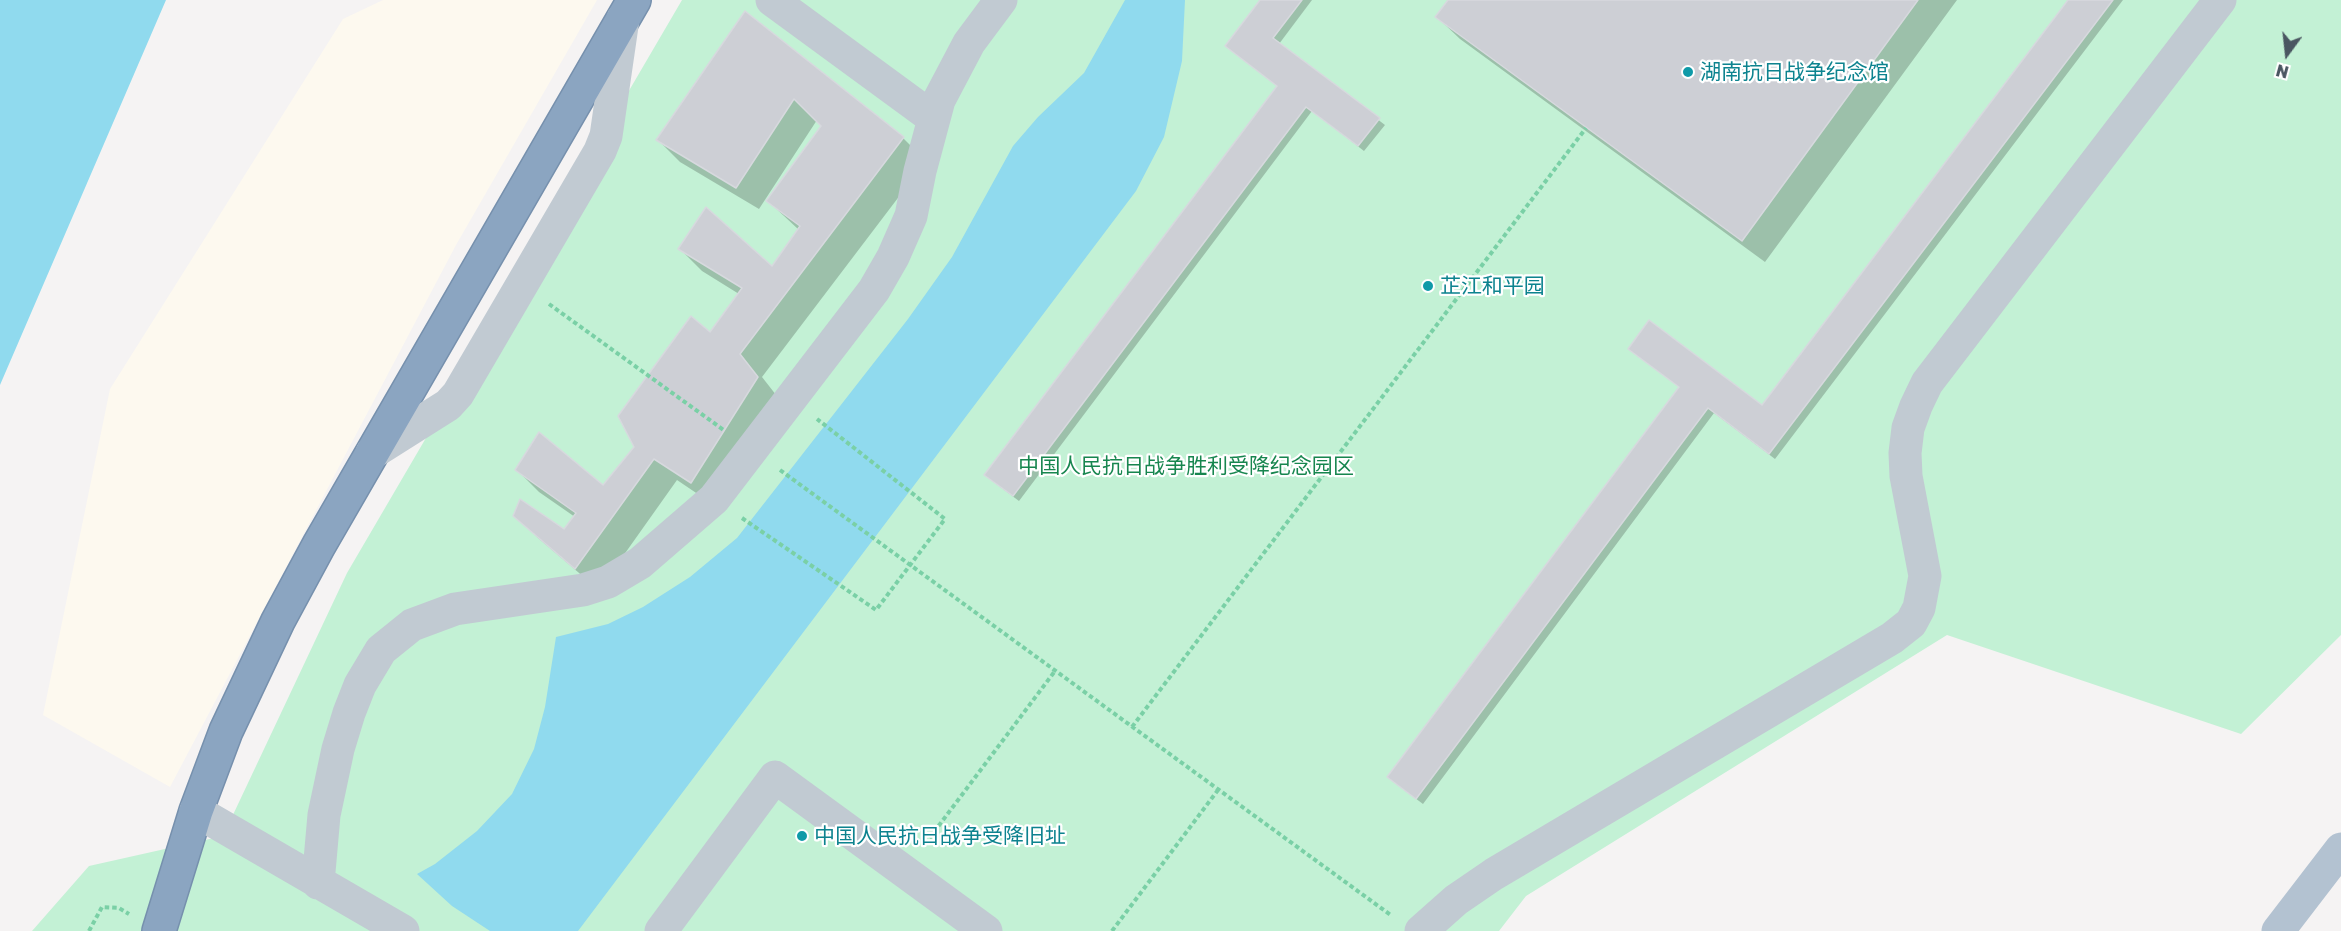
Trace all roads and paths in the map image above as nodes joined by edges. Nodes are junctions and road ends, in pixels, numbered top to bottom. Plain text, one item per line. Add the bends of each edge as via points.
1 (772, 0) edge
2 (1001, 0) edge
3 (2220, 0) edge
4 (628, 9) edge
5 (933, 118) junction
6 (1586, 128) dead end
7 (523, 285) junction
8 (826, 424) dead end
9 (372, 453) junction
10 (765, 459) junction
11 (749, 523) dead end
12 (910, 565) junction
13 (1055, 671) junction
14 (1132, 727) junction
15 (1218, 790) junction
16 (196, 811) junction
17 (2341, 849) edge
18 (904, 871) junction
19 (318, 883) junction
20 (1407, 924) edge
21 (159, 930) edge
22 (89, 931) edge
23 (403, 931) edge
24 (661, 931) edge
25 (986, 931) edge
26 (1112, 931) edge
27 (2278, 931) edge

1 - 5 lane
2 - 5 lane via 952,71
3 - 20 lane via 1919,398 1908,428 1905,453 1925,576 1919,608 1911,623 1456,900
4 - 7 lane via 606,136
4 - 9 highway
5 - 10 lane via 911,216 893,257
6 - 14 path
7 - 9 lane via 458,394 448,405
7 - 10 path
8 - 12 path via 945,519
9 - 16 highway via 267,642 226,731
10 - 12 path
10 - 19 lane via 640,563 608,582 583,590 455,609 412,625 381,650 360,685 338,749 324,815
11 - 12 path via 876,610
12 - 13 path
13 - 14 path
13 - 18 path
14 - 15 path
15 - 20 path
15 - 26 path
16 - 19 lane
16 - 21 highway
17 - 27 main road
18 - 24 lane via 776,777
18 - 25 lane
19 - 23 lane
21 - 22 path via 119,908 102,907

